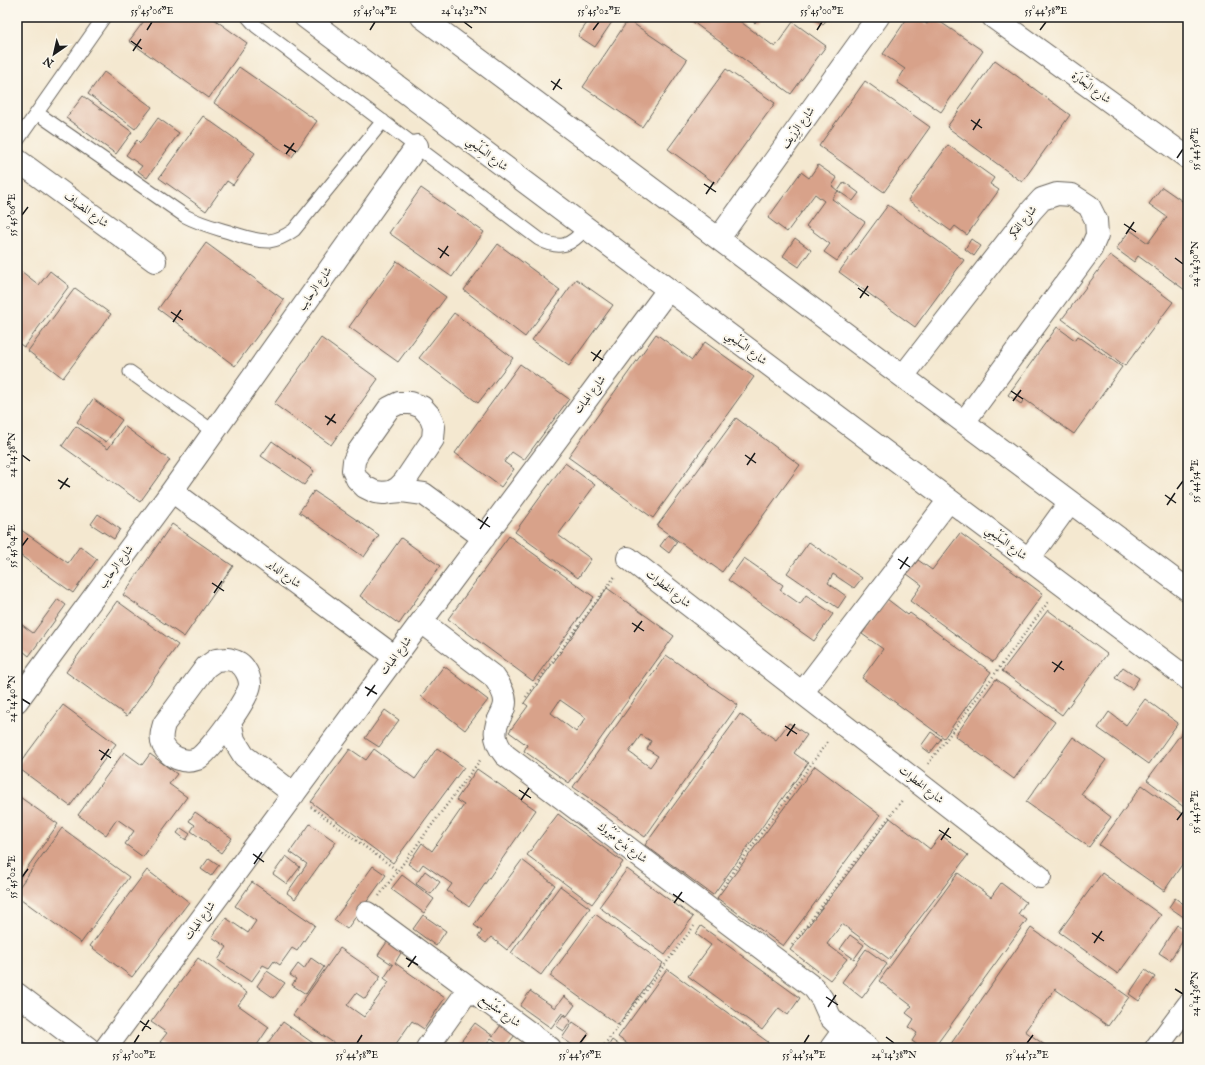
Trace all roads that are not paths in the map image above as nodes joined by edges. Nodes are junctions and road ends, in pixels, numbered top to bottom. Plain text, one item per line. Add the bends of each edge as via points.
1 (104, 17) edge
2 (248, 17) edge
3 (305, 17) edge
4 (422, 17) edge
5 (878, 17) edge
6 (993, 17) edge
7 (37, 113) junction
8 (383, 121) junction
9 (17, 141) edge
10 (417, 146) junction
11 (1188, 158) edge
12 (17, 160) edge
13 (586, 228) junction
14 (719, 238) junction
15 (155, 261) dead end
16 (668, 290) junction
17 (130, 372) dead end
18 (903, 376) junction
19 (964, 422) junction
20 (214, 432) junction
21 (416, 464) junction
22 (172, 491) junction
23 (391, 492) junction
24 (424, 494) junction
25 (949, 500) junction
26 (1070, 502) junction
27 (484, 538) junction
28 (628, 558) dead end
29 (1028, 560) junction
30 (1185, 581) edge
31 (422, 622) junction
32 (395, 657) junction
33 (1188, 679) edge
34 (802, 693) junction
35 (17, 701) edge
36 (230, 721) junction
37 (206, 752) junction
38 (244, 756) junction
39 (294, 794) junction
40 (1040, 876) dead end
41 (367, 913) dead end
42 (469, 989) junction
43 (17, 994) edge
44 (1188, 1005) edge
45 (844, 1030) junction
46 (17, 1046) edge
47 (20, 1048) edge
48 (88, 1048) edge
49 (106, 1048) edge
50 (426, 1048) edge
51 (550, 1048) edge
52 (831, 1048) edge
53 (868, 1048) edge
54 (1156, 1048) edge

1 - 7 lane
2 - 8 lane via 256,26
3 - 13 street, شارع السِّلَيْمِي
4 - 14 street
5 - 14 street, شارع الرِّزِيف
6 - 11 street, شارع البَحَّارَة
7 - 8 lane via 185,216 252,239 270,241 294,230
7 - 9 lane
8 - 10 lane
10 - 13 lane via 547,243 570,243
10 - 20 street, شارع الرحايب
12 - 15 street, شارع المضياف
13 - 16 street, شارع السِّلَيْمِي
14 - 18 street
16 - 25 street, شارع السِّلَيْمِي
16 - 27 street, شارع الهبات
17 - 20 lane
18 - 19 street
18 - 19 street, شارع الفكر via 1042,199 1057,194 1072,195 1089,206 1096,220 1096,235 1091,249
19 - 26 street
20 - 22 street, شارع الرحايب
21 - 23 street via 404,482
21 - 23 street via 433,439 434,427 430,416 422,407 411,403 399,403 389,408 358,452 353,470 365,487 375,492
21 - 24 street
22 - 32 street, شارع الداير
22 - 35 street, شارع الرحايب
23 - 24 street
24 - 27 street
25 - 29 street, شارع السِّلَيْمِي
25 - 34 street
26 - 29 street
26 - 30 street
27 - 31 street, شارع الهبات
28 - 34 street, شارع الخطوات
29 - 33 street, شارع السِّلَيْمِي
31 - 32 street, شارع الهبات
31 - 45 street, شارع بَدْع مَبْرُوك via 500,684 505,702 496,729 496,738 505,756 814,988 830,1017
32 - 39 street, شارع الهبات
34 - 40 street, شارع الخطوات
36 - 37 street
36 - 37 street via 247,696 250,684 247,672 239,663 228,659 216,660 206,667 164,724 161,734 168,753 177,759 197,759
36 - 38 street via 234,740
37 - 38 street via 225,751
38 - 39 street
39 - 49 street, شارع الهبات
41 - 42 street, شارع مْشَيْبِع
42 - 50 street, شارع مْشَيْبِع
42 - 51 street, شارع مْشَيْبِع
43 - 48 street
44 - 54 street
45 - 52 street
45 - 53 street, شارع بَدْع مَبْرُوك
46 - 47 lane

